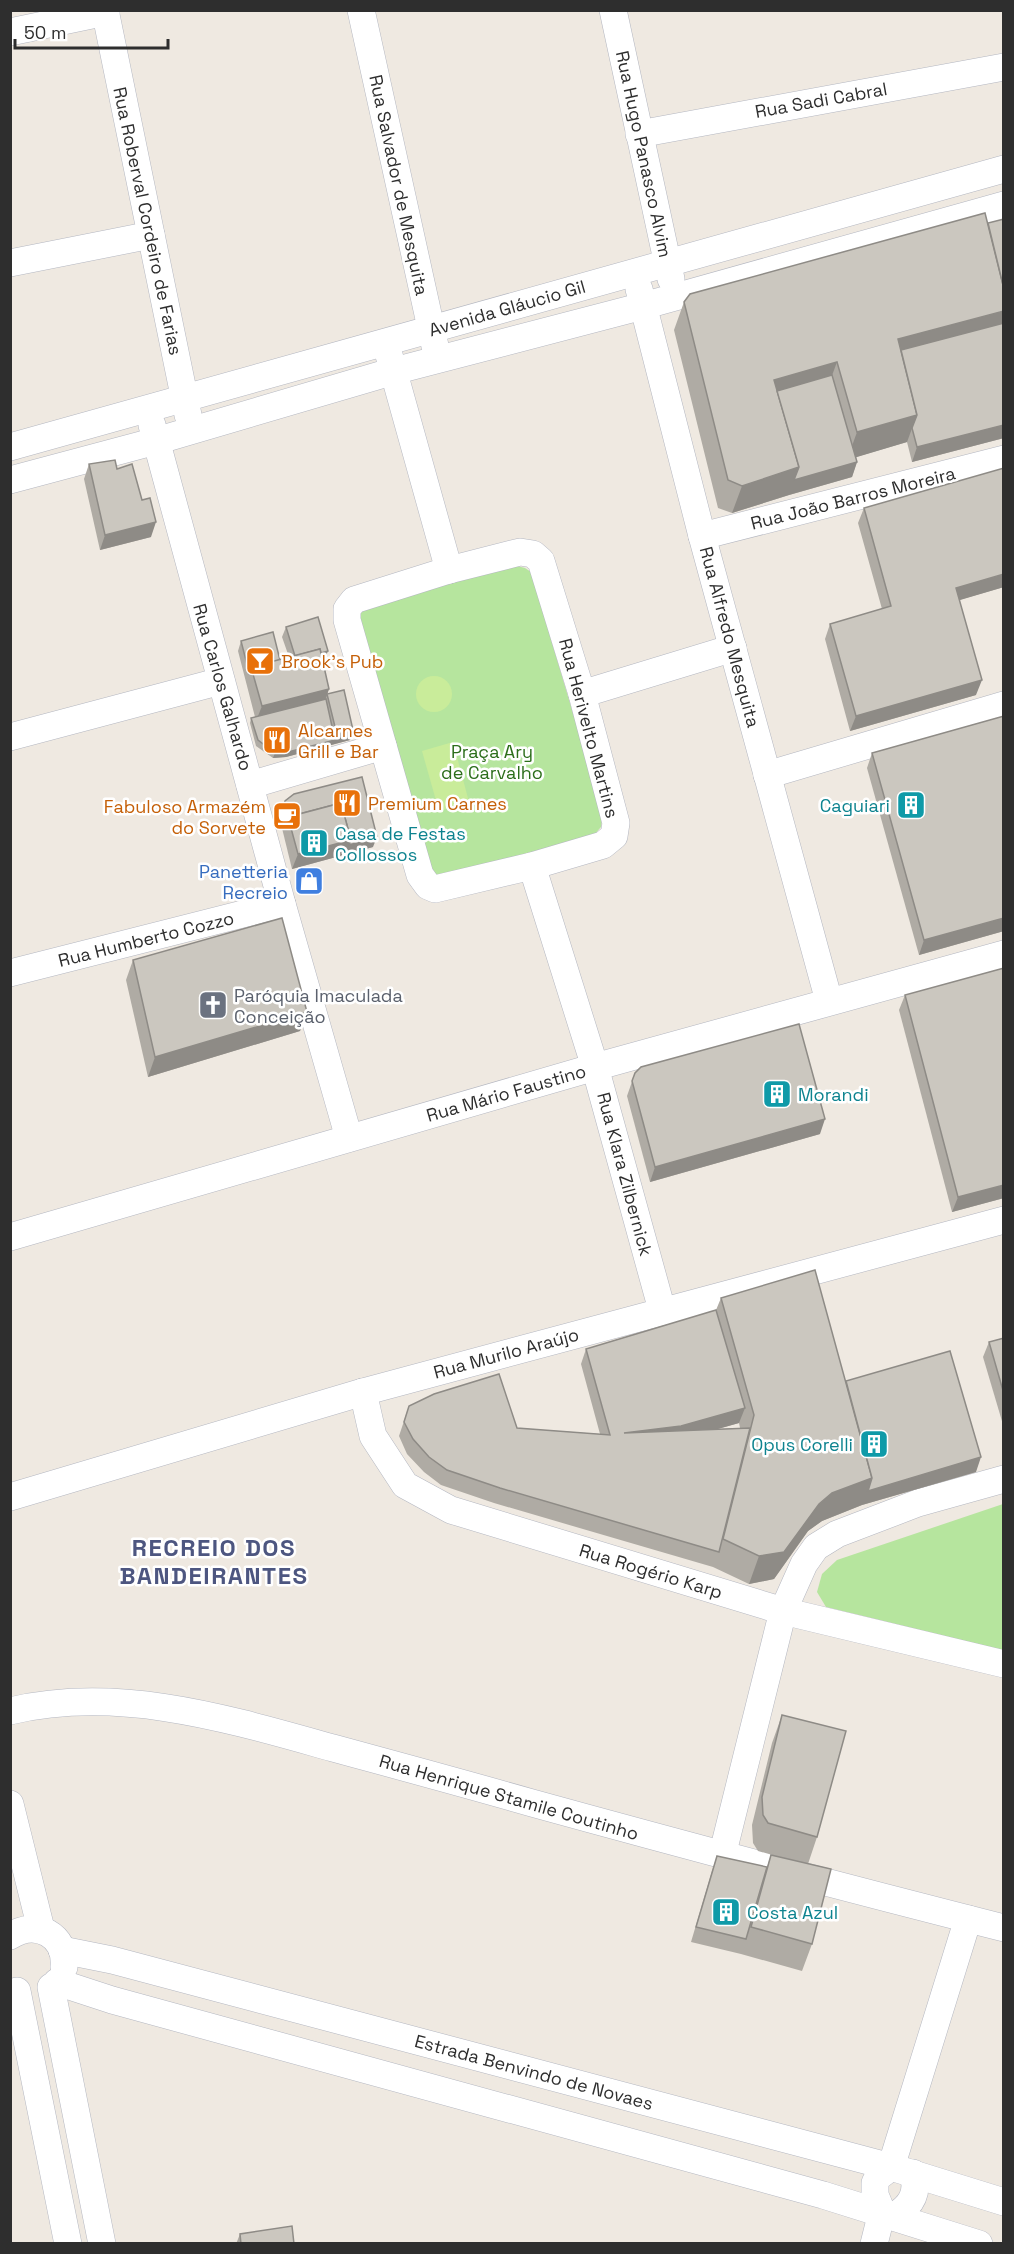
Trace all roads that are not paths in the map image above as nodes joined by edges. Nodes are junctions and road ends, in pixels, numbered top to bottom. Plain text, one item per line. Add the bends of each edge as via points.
1 (361, 10) edge
2 (613, 10) edge
3 (106, 11) edge
4 (10, 32) edge
5 (1004, 67) edge
6 (639, 134) junction
7 (1004, 169) edge
8 (1004, 205) edge
9 (151, 235) junction
10 (10, 262) edge
11 (668, 263) junction
12 (635, 272) junction
13 (675, 297) junction
14 (643, 306) junction
15 (430, 330) junction
16 (385, 342) junction
17 (438, 359) junction
18 (394, 370) junction
19 (184, 398) junction
20 (148, 409) junction
21 (192, 430) junction
22 (156, 441) junction
23 (10, 447) edge
24 (1004, 459) edge
25 (10, 480) edge
26 (702, 536) junction
27 (448, 570) junction
28 (733, 648) junction
29 (221, 681) junction
30 (582, 694) junction
31 (1004, 705) edge
32 (10, 737) edge
33 (384, 746) junction
34 (767, 775) junction
35 (250, 785) junction
36 (532, 866) junction
37 (282, 904) junction
38 (1004, 954) edge
39 (10, 973) edge
40 (829, 1001) junction
41 (595, 1067) junction
42 (349, 1138) junction
43 (1004, 1220) edge
44 (10, 1237) edge
45 (662, 1311) junction
46 (363, 1392) junction
47 (1004, 1479) edge
48 (10, 1497) edge
49 (783, 1611) junction
50 (1004, 1664) edge
51 (10, 1711) edge
52 (10, 1804) edge
53 (722, 1856) junction
54 (968, 1919) junction
55 (1004, 1928) edge
56 (41, 1929) junction
57 (11, 1934) edge
58 (62, 1950) junction
59 (54, 1985) junction
60 (14, 1989) edge
61 (902, 2170) junction
62 (1004, 2202) edge
63 (888, 2214) junction
64 (68, 2244) edge
65 (102, 2244) edge
66 (874, 2244) edge
67 (979, 2244) edge

1 - 15 street, Rua Salvador de Mesquita
2 - 6 street, Rua Hugo Panasco Alvim
3 - 4 street
3 - 9 street, Rua Roberval Cordeiro de Farias
5 - 6 street, Rua Sadi Cabral
6 - 11 street, Rua Hugo Panasco Alvim
7 - 11 street, Avenida Gláucio Gil
8 - 13 street, Avenida Gláucio Gil
9 - 10 street
9 - 19 street, Rua Roberval Cordeiro de Farias
11 - 12 street, Avenida Gláucio Gil
11 - 13 street, Rua Hugo Panasco Alvim
12 - 14 street, Rua Alfredo Mesquita
12 - 15 street, Avenida Gláucio Gil
13 - 14 street, Avenida Gláucio Gil
14 - 17 street, Avenida Gláucio Gil
14 - 26 street, Rua Alfredo Mesquita
15 - 16 street, Avenida Gláucio Gil
15 - 17 street, Rua Salvador de Mesquita
16 - 18 street
16 - 19 street, Avenida Gláucio Gil
17 - 18 street, Avenida Gláucio Gil
18 - 21 street, Avenida Gláucio Gil
18 - 27 street
19 - 20 street, Avenida Gláucio Gil
19 - 21 street, Rua Roberval Cordeiro de Farias
20 - 22 street, Rua Carlos Galhardo
20 - 23 street, Avenida Gláucio Gil
21 - 22 street, Avenida Gláucio Gil
22 - 25 street, Avenida Gláucio Gil
22 - 29 street, Rua Carlos Galhardo
24 - 26 street, Rua João Barros Moreira
26 - 28 street, Rua Alfredo Mesquita
27 - 30 street, Rua Herivelto Martins via 520,552 533,554 542,561
27 - 33 street, Rua Herivelto Martins via 354,600 347,609
28 - 30 street
28 - 34 street, Rua Alfredo Mesquita
29 - 32 street
29 - 35 street, Rua Carlos Galhardo
30 - 36 street, Rua Herivelto Martins via 616,823 614,836 603,845
31 - 34 street
33 - 35 street
33 - 36 street, Rua Herivelto Martins via 420,875 428,885 444,888
34 - 40 street, Rua Alfredo Mesquita
35 - 37 street, Rua Carlos Galhardo
36 - 41 street, Rua Klara Zilbernick
37 - 39 street, Rua Humberto Cozzo
37 - 42 street, Rua Carlos Galhardo
38 - 40 street, Rua Mário Faustino
40 - 41 street, Rua Mário Faustino
41 - 42 street, Rua Mário Faustino
41 - 45 street, Rua Klara Zilbernick
42 - 44 street, Rua Mário Faustino
43 - 45 street, Rua Murilo Araújo
45 - 46 street, Rua Murilo Araújo
46 - 48 street, Rua Murilo Araújo
46 - 49 street, Rua Rogério Karp via 373,1436 405,1485 451,1510
47 - 49 street via 918,1503 837,1534 816,1547 804,1564
49 - 50 street, Rua Rogério Karp
49 - 53 street
51 - 53 street, Rua Henrique Stamile Coutinho via 52,1704 130,1702 197,1713 286,1734
52 - 56 street
53 - 54 street, Rua Henrique Stamile Coutinho
54 - 55 street, Rua Henrique Stamile Coutinho
54 - 61 street
56 - 57 street
56 - 58 street
58 - 59 street via 64,1965
58 - 61 street, Estrada Benvindo de Novaes
59 - 60 street via 41,1993
59 - 63 street
59 - 65 street
60 - 64 street
61 - 62 street, Estrada Benvindo de Novaes
61 - 63 street via 916,2187 910,2204
61 - 63 street via 878,2177 875,2183 875,2194
63 - 66 street
63 - 67 street

